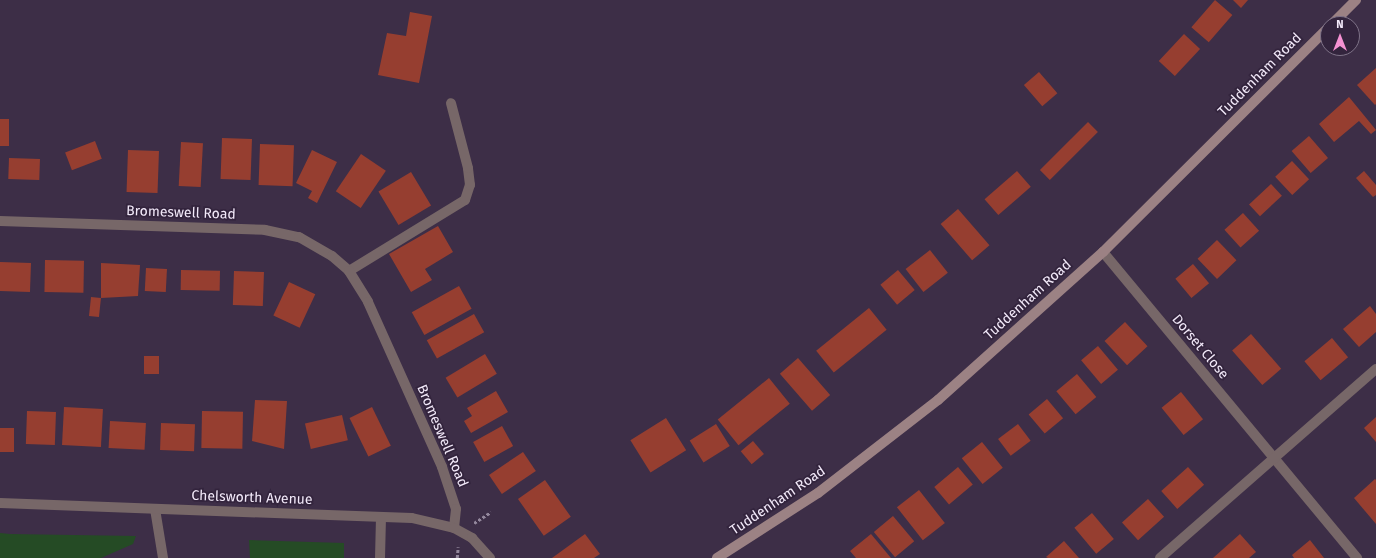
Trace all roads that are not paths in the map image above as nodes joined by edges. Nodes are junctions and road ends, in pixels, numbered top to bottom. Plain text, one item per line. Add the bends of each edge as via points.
1 (1356, 0) edge
2 (1340, 16) edge
3 (1320, 36) edge
4 (450, 103) dead end
5 (0, 221) edge
6 (1103, 252) junction
7 (349, 271) junction
8 (1376, 369) edge
9 (1276, 459) junction
10 (0, 503) edge
11 (155, 509) junction
12 (381, 517) junction
13 (454, 528) junction
14 (163, 558) edge
15 (380, 558) edge
16 (490, 558) edge
17 (717, 558) edge
18 (1160, 558) edge
19 (1358, 558) edge

1 - 2 street
3 - 6 street, Tuddenham Road
4 - 7 street via 468,168 470,185 465,200
5 - 7 street, Bromeswell Road via 281,232 318,246
6 - 9 street, Dorset Close
6 - 17 street, Tuddenham Road via 938,400 818,493
7 - 13 street, Bromeswell Road via 368,302 442,467 454,497
8 - 9 street
9 - 18 street
9 - 19 street, Dorset Close
10 - 11 street, Chelsworth Avenue
11 - 12 street, Chelsworth Avenue
11 - 14 street
12 - 13 street, Chelsworth Avenue via 412,518
12 - 15 street
13 - 16 street, Chelsworth Avenue via 472,538

